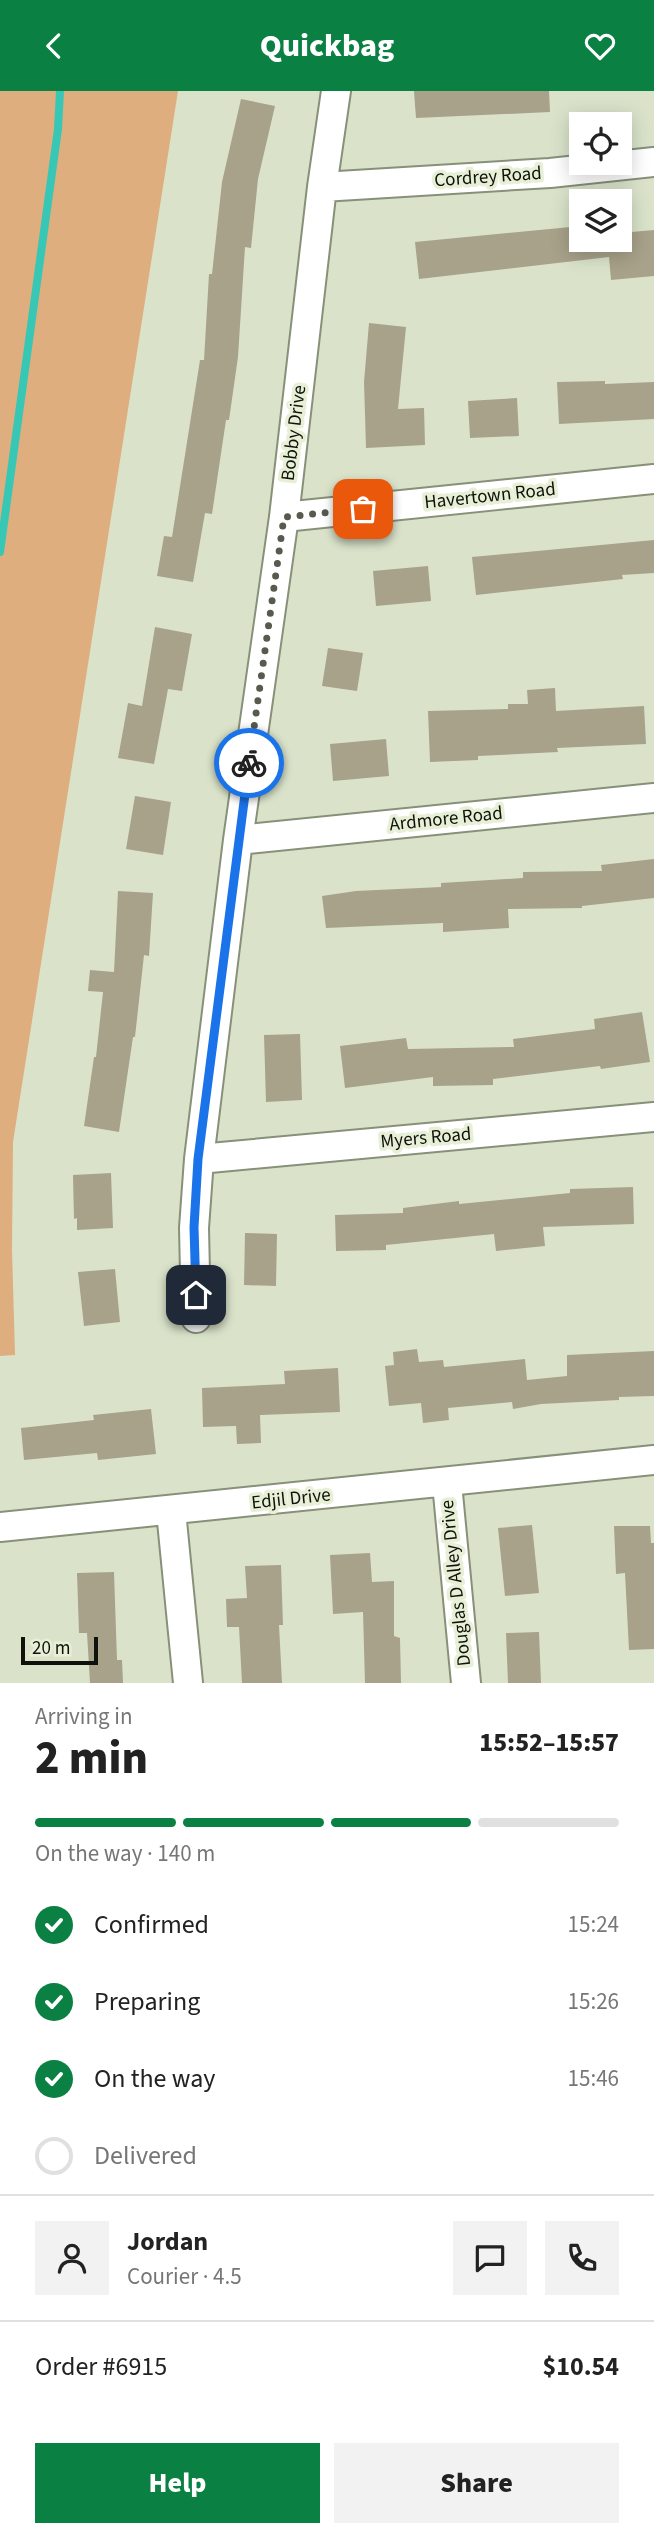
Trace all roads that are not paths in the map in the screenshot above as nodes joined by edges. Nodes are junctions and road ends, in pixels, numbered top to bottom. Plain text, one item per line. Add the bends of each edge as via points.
1 (336, 91) edge
2 (654, 162) edge
3 (322, 187) junction
4 (654, 479) edge
5 (284, 517) junction
6 (654, 799) edge
7 (238, 840) junction
8 (654, 1117) edge
9 (198, 1159) junction
10 (196, 1318) dead end
11 (654, 1460) edge
12 (447, 1483) junction
13 (171, 1510) junction
14 (0, 1527) edge
15 (188, 1683) edge
16 (466, 1683) edge

1 - 3 street, Bobby Drive
2 - 3 street, Cordrey Road
3 - 5 street, Bobby Drive
4 - 5 street, Havertown Road
5 - 7 street, Bobby Drive
6 - 7 street, Ardmore Road
7 - 9 street, Bobby Drive
8 - 9 street, Myers Road
9 - 10 street, Bobby Drive
11 - 12 street, Edjil Drive
12 - 13 street, Edjil Drive
12 - 16 street, Douglas D Alley Drive
13 - 14 street, Edjil Drive
13 - 15 street

